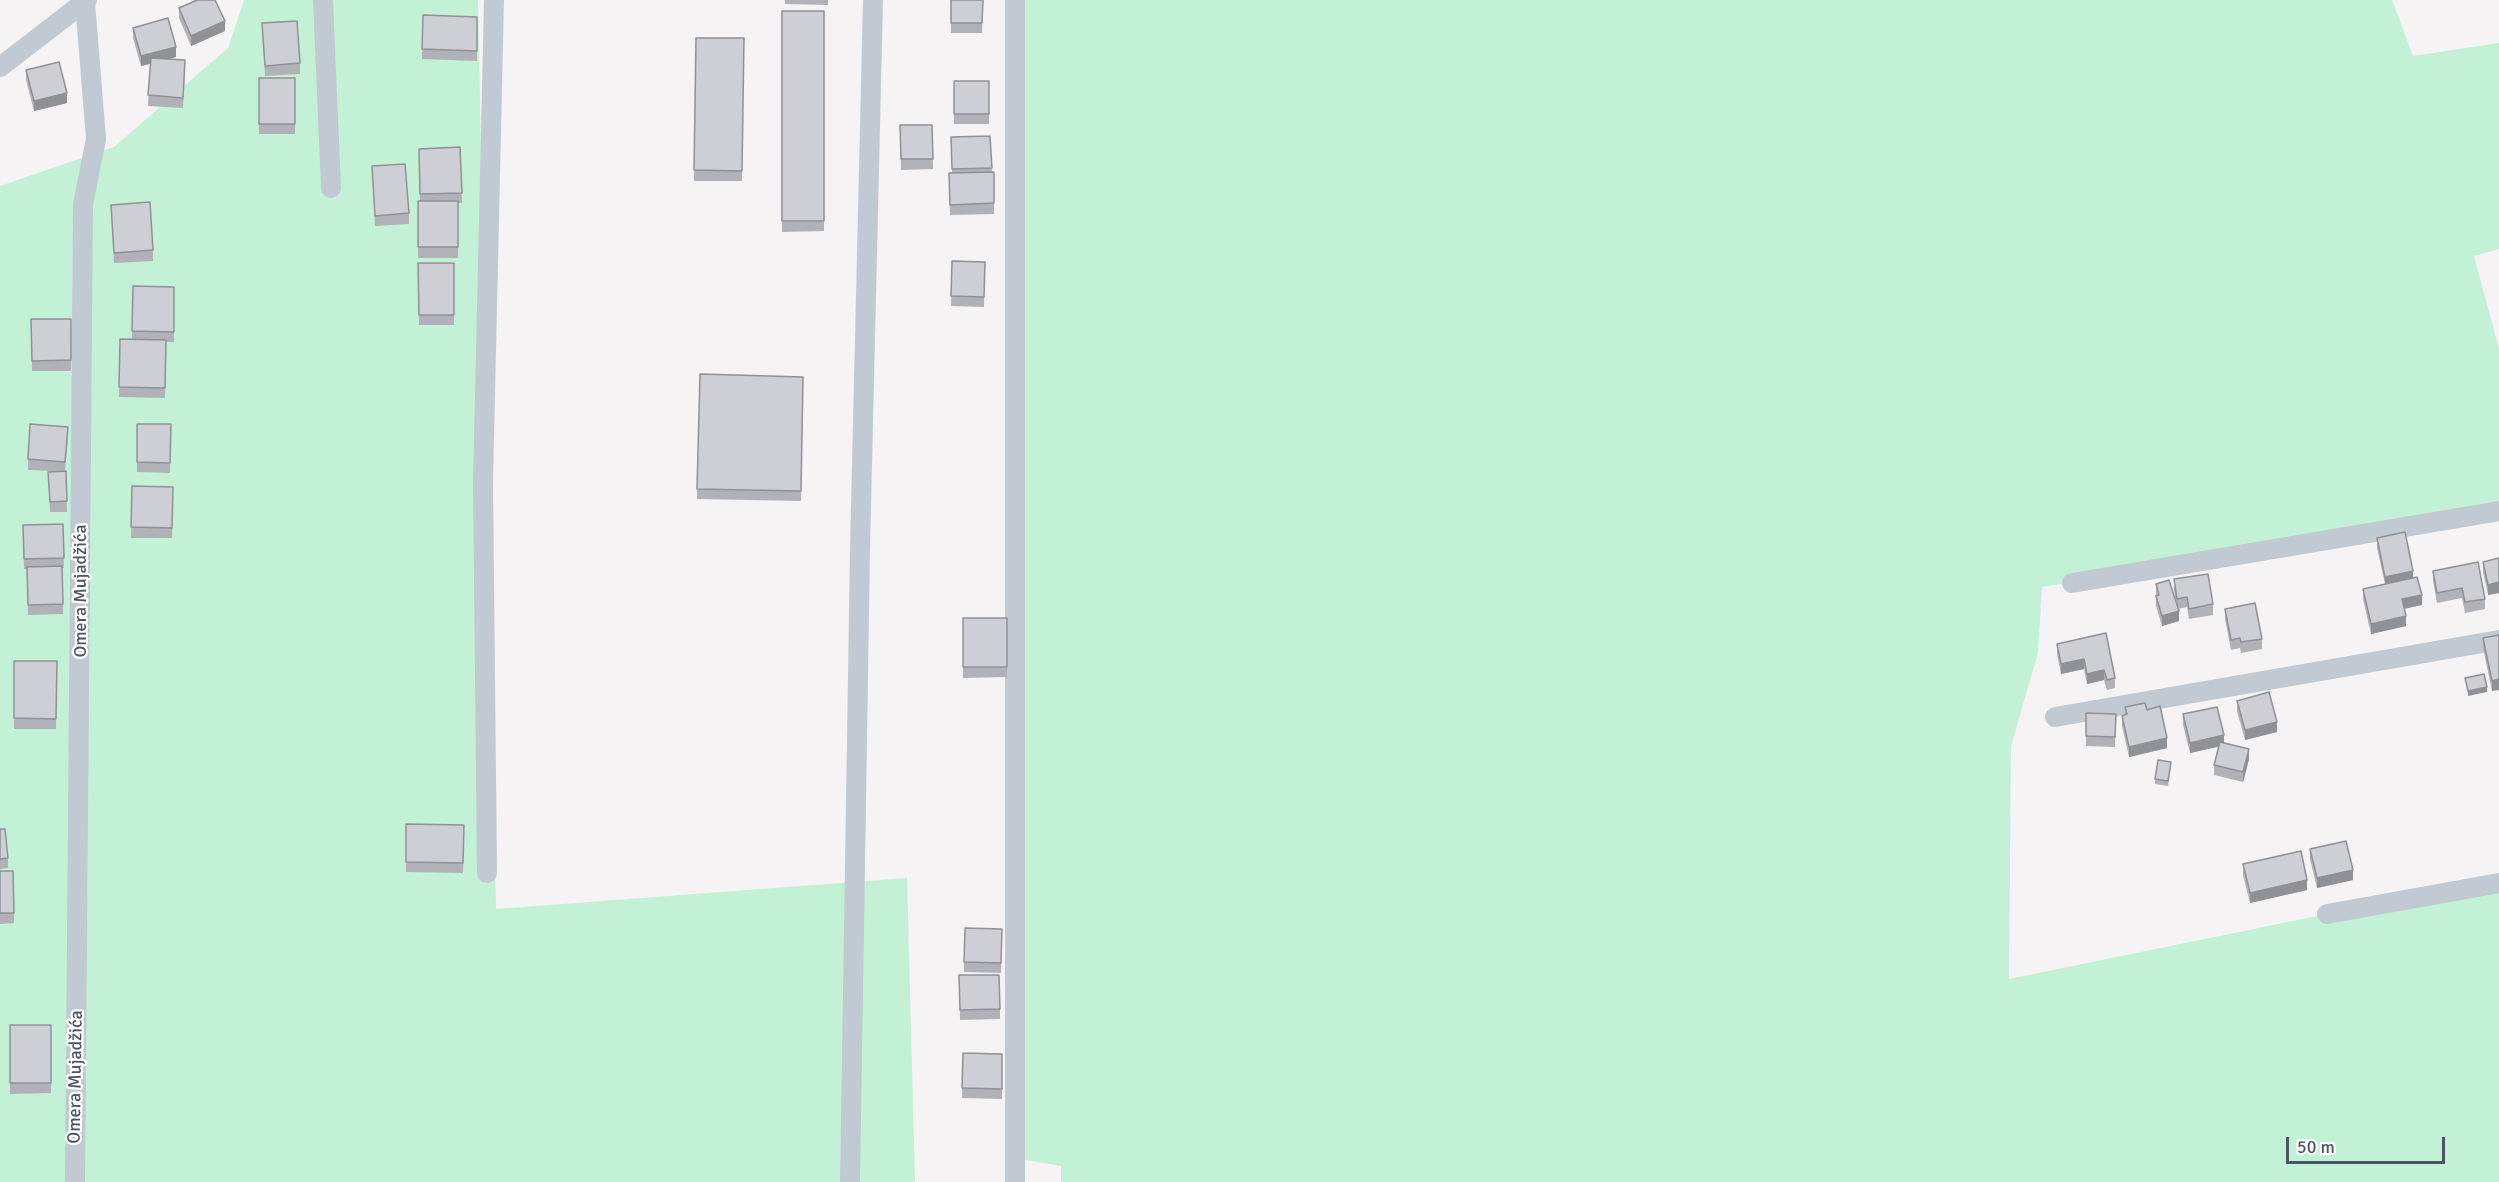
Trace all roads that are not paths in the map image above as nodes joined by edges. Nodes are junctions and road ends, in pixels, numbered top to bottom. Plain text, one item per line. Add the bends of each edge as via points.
1 (323, 0) edge
2 (494, 0) edge
3 (873, 0) edge
4 (1015, 0) edge
5 (86, 1) edge
6 (0, 67) edge
7 (331, 188) dead end
8 (2499, 511) edge
9 (2072, 583) dead end
10 (2499, 640) edge
11 (2055, 717) dead end
12 (487, 873) dead end
13 (2499, 884) edge
14 (2327, 914) dead end
15 (75, 1182) edge
16 (850, 1182) edge
17 (1015, 1182) edge

1 - 7 street
2 - 12 street via 483,482
3 - 16 street
4 - 17 street
5 - 6 street
5 - 15 street, Omera Mujadžića via 96,139 83,204
8 - 9 street
10 - 11 street
13 - 14 street

